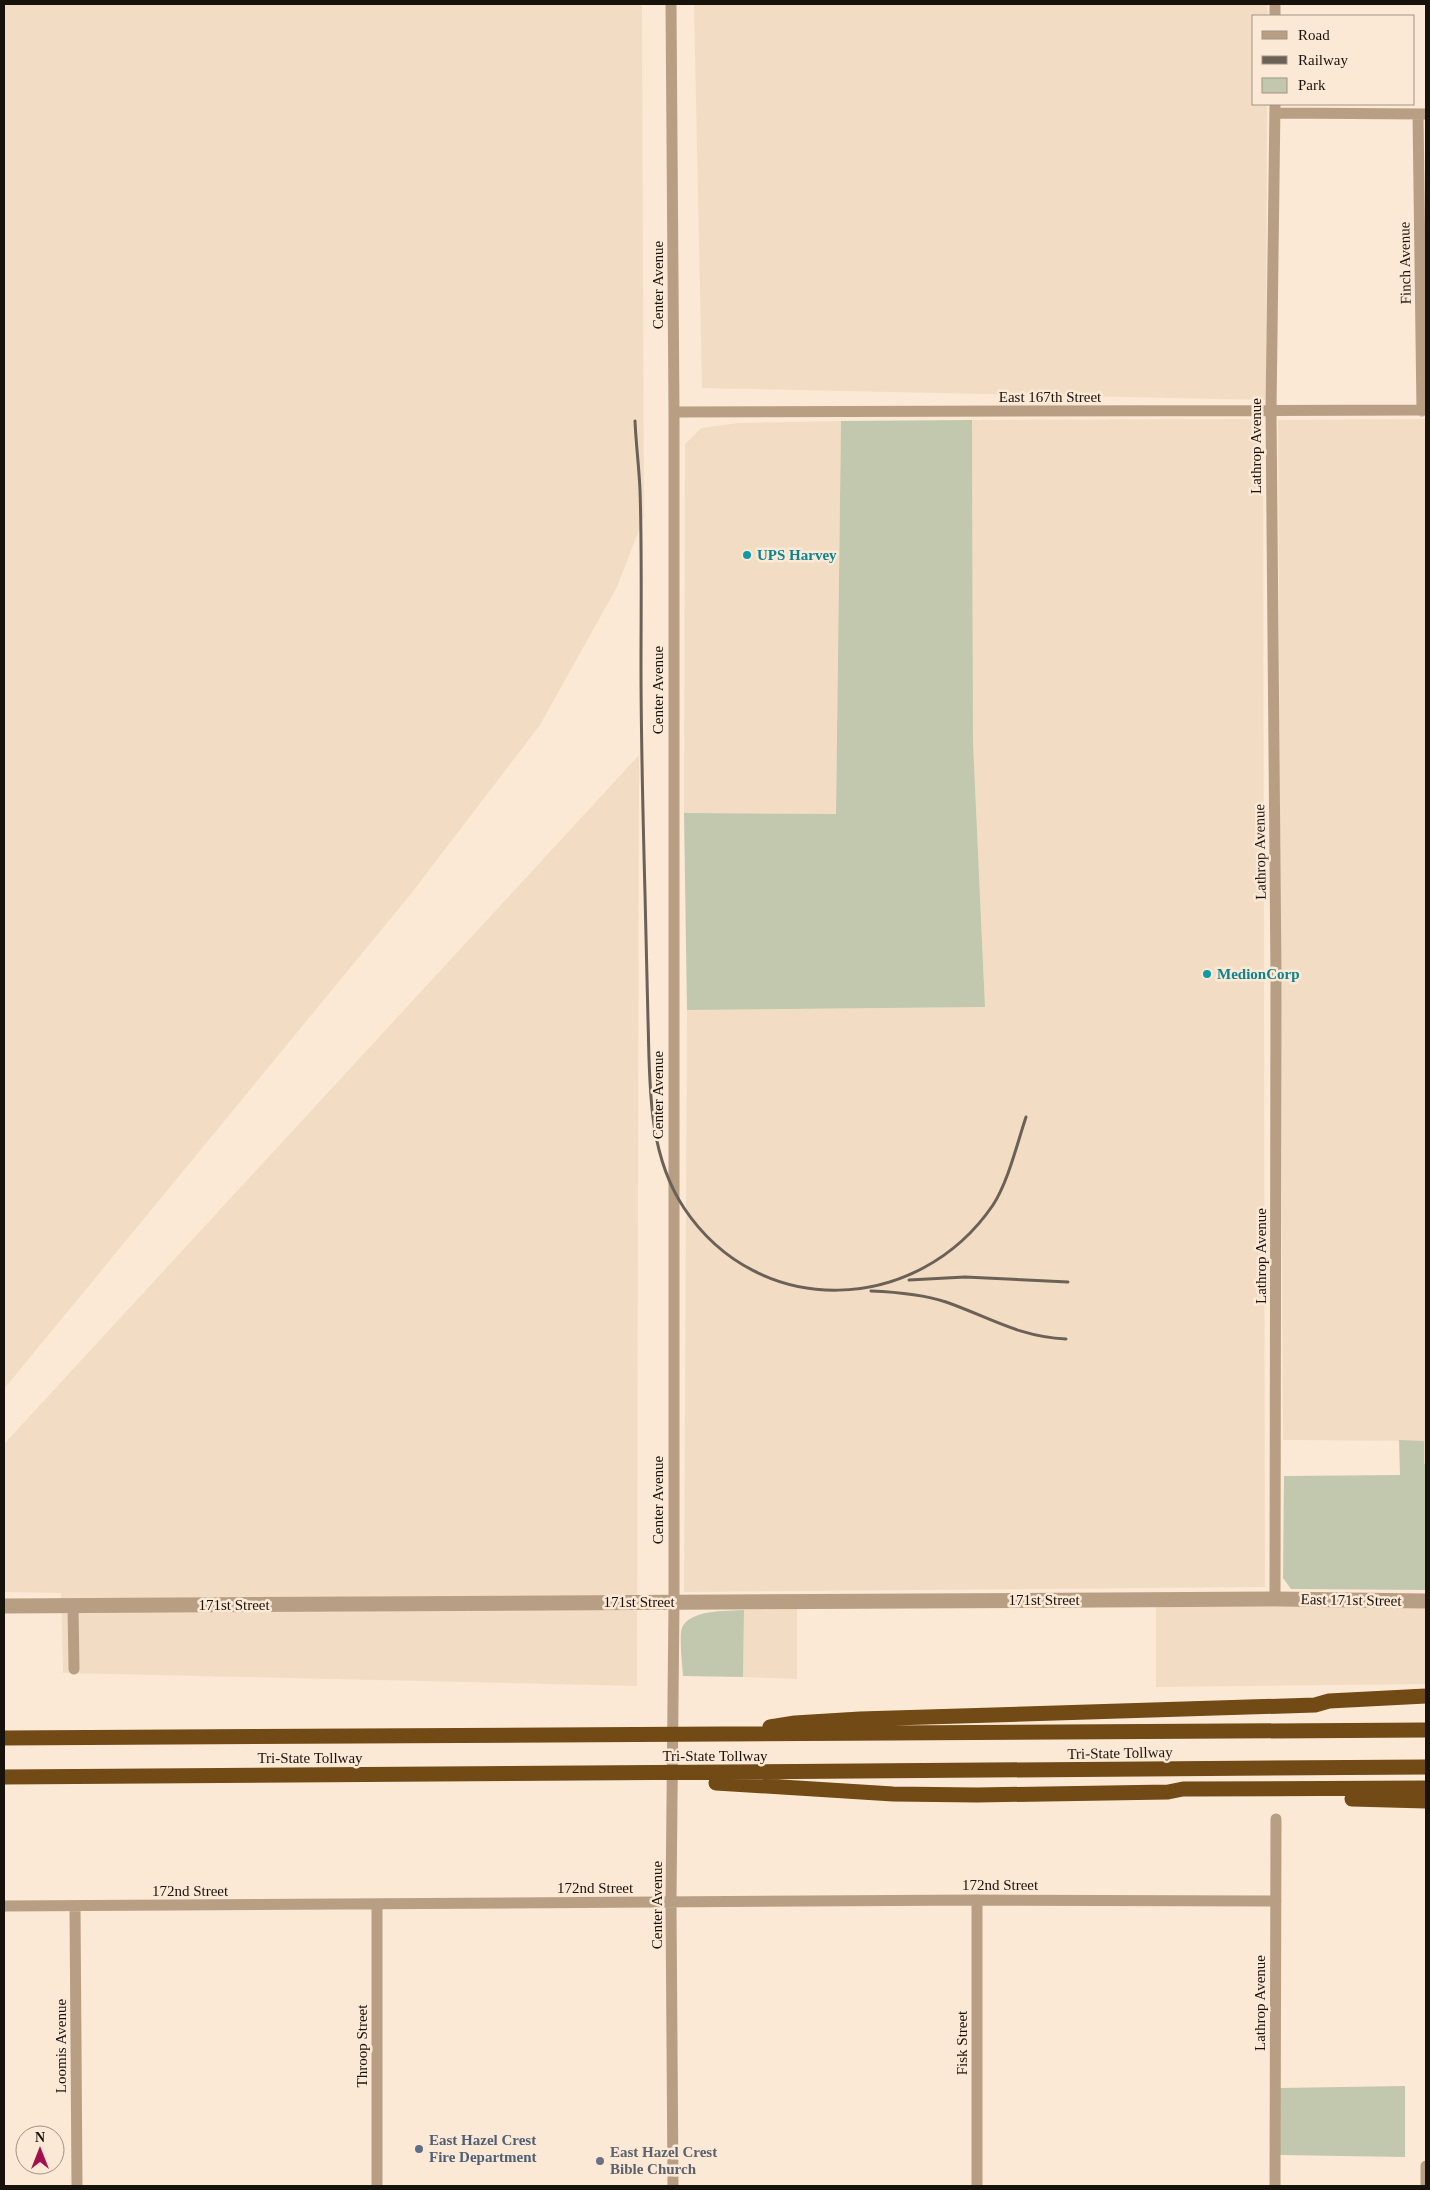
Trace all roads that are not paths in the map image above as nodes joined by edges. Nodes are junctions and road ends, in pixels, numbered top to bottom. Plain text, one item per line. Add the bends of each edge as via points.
1 (671, 4) edge
2 (1275, 108) edge
3 (1422, 114) edge
4 (1424, 410) edge
5 (1271, 411) junction
6 (674, 412) junction
7 (1275, 1599) junction
8 (1426, 1601) edge
9 (674, 1602) junction
10 (4, 1606) edge
11 (73, 1606) junction
12 (74, 1669) dead end
13 (1426, 1696) edge
14 (1315, 1705) junction
15 (1426, 1707) edge
16 (1426, 1730) edge
17 (725, 1734) junction
18 (4, 1738) edge
19 (1426, 1767) edge
20 (4, 1777) edge
21 (725, 1778) junction
22 (1426, 1788) edge
23 (1168, 1792) junction
24 (1426, 1801) edge
25 (1276, 1819) dead end
26 (977, 1900) junction
27 (1276, 1901) junction
28 (671, 1902) junction
29 (377, 1905) junction
30 (4, 1906) edge
31 (75, 1906) junction
32 (1426, 2166) edge
33 (77, 2186) edge
34 (377, 2186) edge
35 (673, 2186) edge
36 (977, 2186) edge
37 (1275, 2186) edge
38 (1426, 2186) edge

1 - 6 street, Center Avenue
2 - 3 street
2 - 5 street, Lathrop Avenue
3 - 4 street, Finch Avenue
4 - 5 street, East 167th Street
5 - 6 street, East 167th Street
5 - 7 street, Lathrop Avenue via 1276,968
6 - 9 street, Center Avenue
7 - 8 street, East 171st Street
7 - 9 street, 171st Street
9 - 11 street, 171st Street
9 - 28 street, Center Avenue
10 - 11 street, 171st Street
11 - 12 street
13 - 14 highway via 1329,1701
14 - 15 highway via 1330,1708
14 - 17 highway via 860,1719 795,1723
16 - 17 highway, Tri-State Tollway
17 - 18 highway, Tri-State Tollway
19 - 21 highway, Tri-State Tollway
20 - 21 highway, Tri-State Tollway via 631,1774
21 - 23 highway via 912,1794
22 - 23 highway
23 - 24 highway
25 - 27 street, Lathrop Avenue
26 - 27 street, 172nd Street
26 - 28 street, 172nd Street
26 - 36 street, Fisk Street
27 - 37 street, Lathrop Avenue
28 - 29 street, 172nd Street
28 - 35 street, Center Avenue
29 - 31 street, 172nd Street
29 - 34 street, Throop Street
30 - 31 street, 172nd Street
31 - 33 street, Loomis Avenue
32 - 38 street

